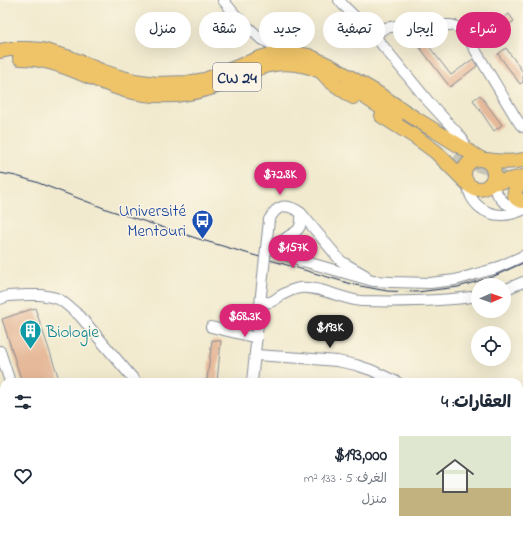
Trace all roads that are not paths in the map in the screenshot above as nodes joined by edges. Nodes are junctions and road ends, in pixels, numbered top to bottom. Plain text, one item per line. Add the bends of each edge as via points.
1 (223, 0) edge
2 (339, 0) edge
3 (350, 12) edge
4 (385, 28) edge
5 (385, 48) edge
6 (0, 51) edge
7 (286, 53) junction
8 (0, 60) edge
9 (321, 71) junction
10 (523, 126) edge
11 (460, 151) junction
12 (483, 160) junction
13 (523, 160) edge
14 (523, 168) edge
15 (506, 170) tunnel mouth
16 (523, 177) edge
17 (523, 181) edge
18 (466, 183) junction
19 (490, 184) junction
20 (517, 204) edge
21 (523, 210) edge
22 (301, 213) junction
23 (523, 256) edge
24 (373, 281) junction
25 (523, 282) edge
26 (511, 287) edge
27 (471, 297) edge
28 (261, 298) junction
29 (0, 299) edge
30 (211, 327) dead end
31 (256, 338) junction
32 (0, 351) edge
33 (255, 355) junction
34 (9, 378) edge
35 (133, 378) edge
36 (252, 378) edge
37 (388, 378) edge

1 - 7 street via 260,38
2 - 3 street
4 - 10 street via 403,24 450,25 461,28
5 - 11 street via 462,138 465,145
6 - 7 highway, CW 24 via 42,50 119,77 156,84 205,80 260,58
7 - 11 highway, CW 24 via 309,56 332,67 374,91
8 - 9 highway, CW 24 via 39,60 74,70 124,90 155,95 205,90 269,64 305,65
9 - 11 highway, CW 24 via 392,115
9 - 18 highway, CW 24 via 341,89 436,152
11 - 12 highway, CW 24
12 - 13 highway, CW 24
12 - 18 highway via 472,160 465,167
12 - 19 highway via 493,168
14 - 15 highway
16 - 19 highway
17 - 20 highway via 516,188
18 - 19 highway via 472,188 480,189
18 - 20 street via 471,198 485,210 503,215
19 - 20 street via 505,203
20 - 21 street
22 - 24 street via 340,260
22 - 24 street via 300,228 280,244 282,253
22 - 28 street, bridge via 294,208 283,207 276,210 269,220
23 - 24 street via 494,269 449,281
25 - 26 street
27 - 28 street via 437,301 361,301 302,288 294,289 269,302
28 - 31 street
29 - 35 street via 27,294 49,296 62,301 80,316
30 - 31 street
31 - 33 street
32 - 34 street
33 - 36 street
33 - 37 street via 337,361 356,365

